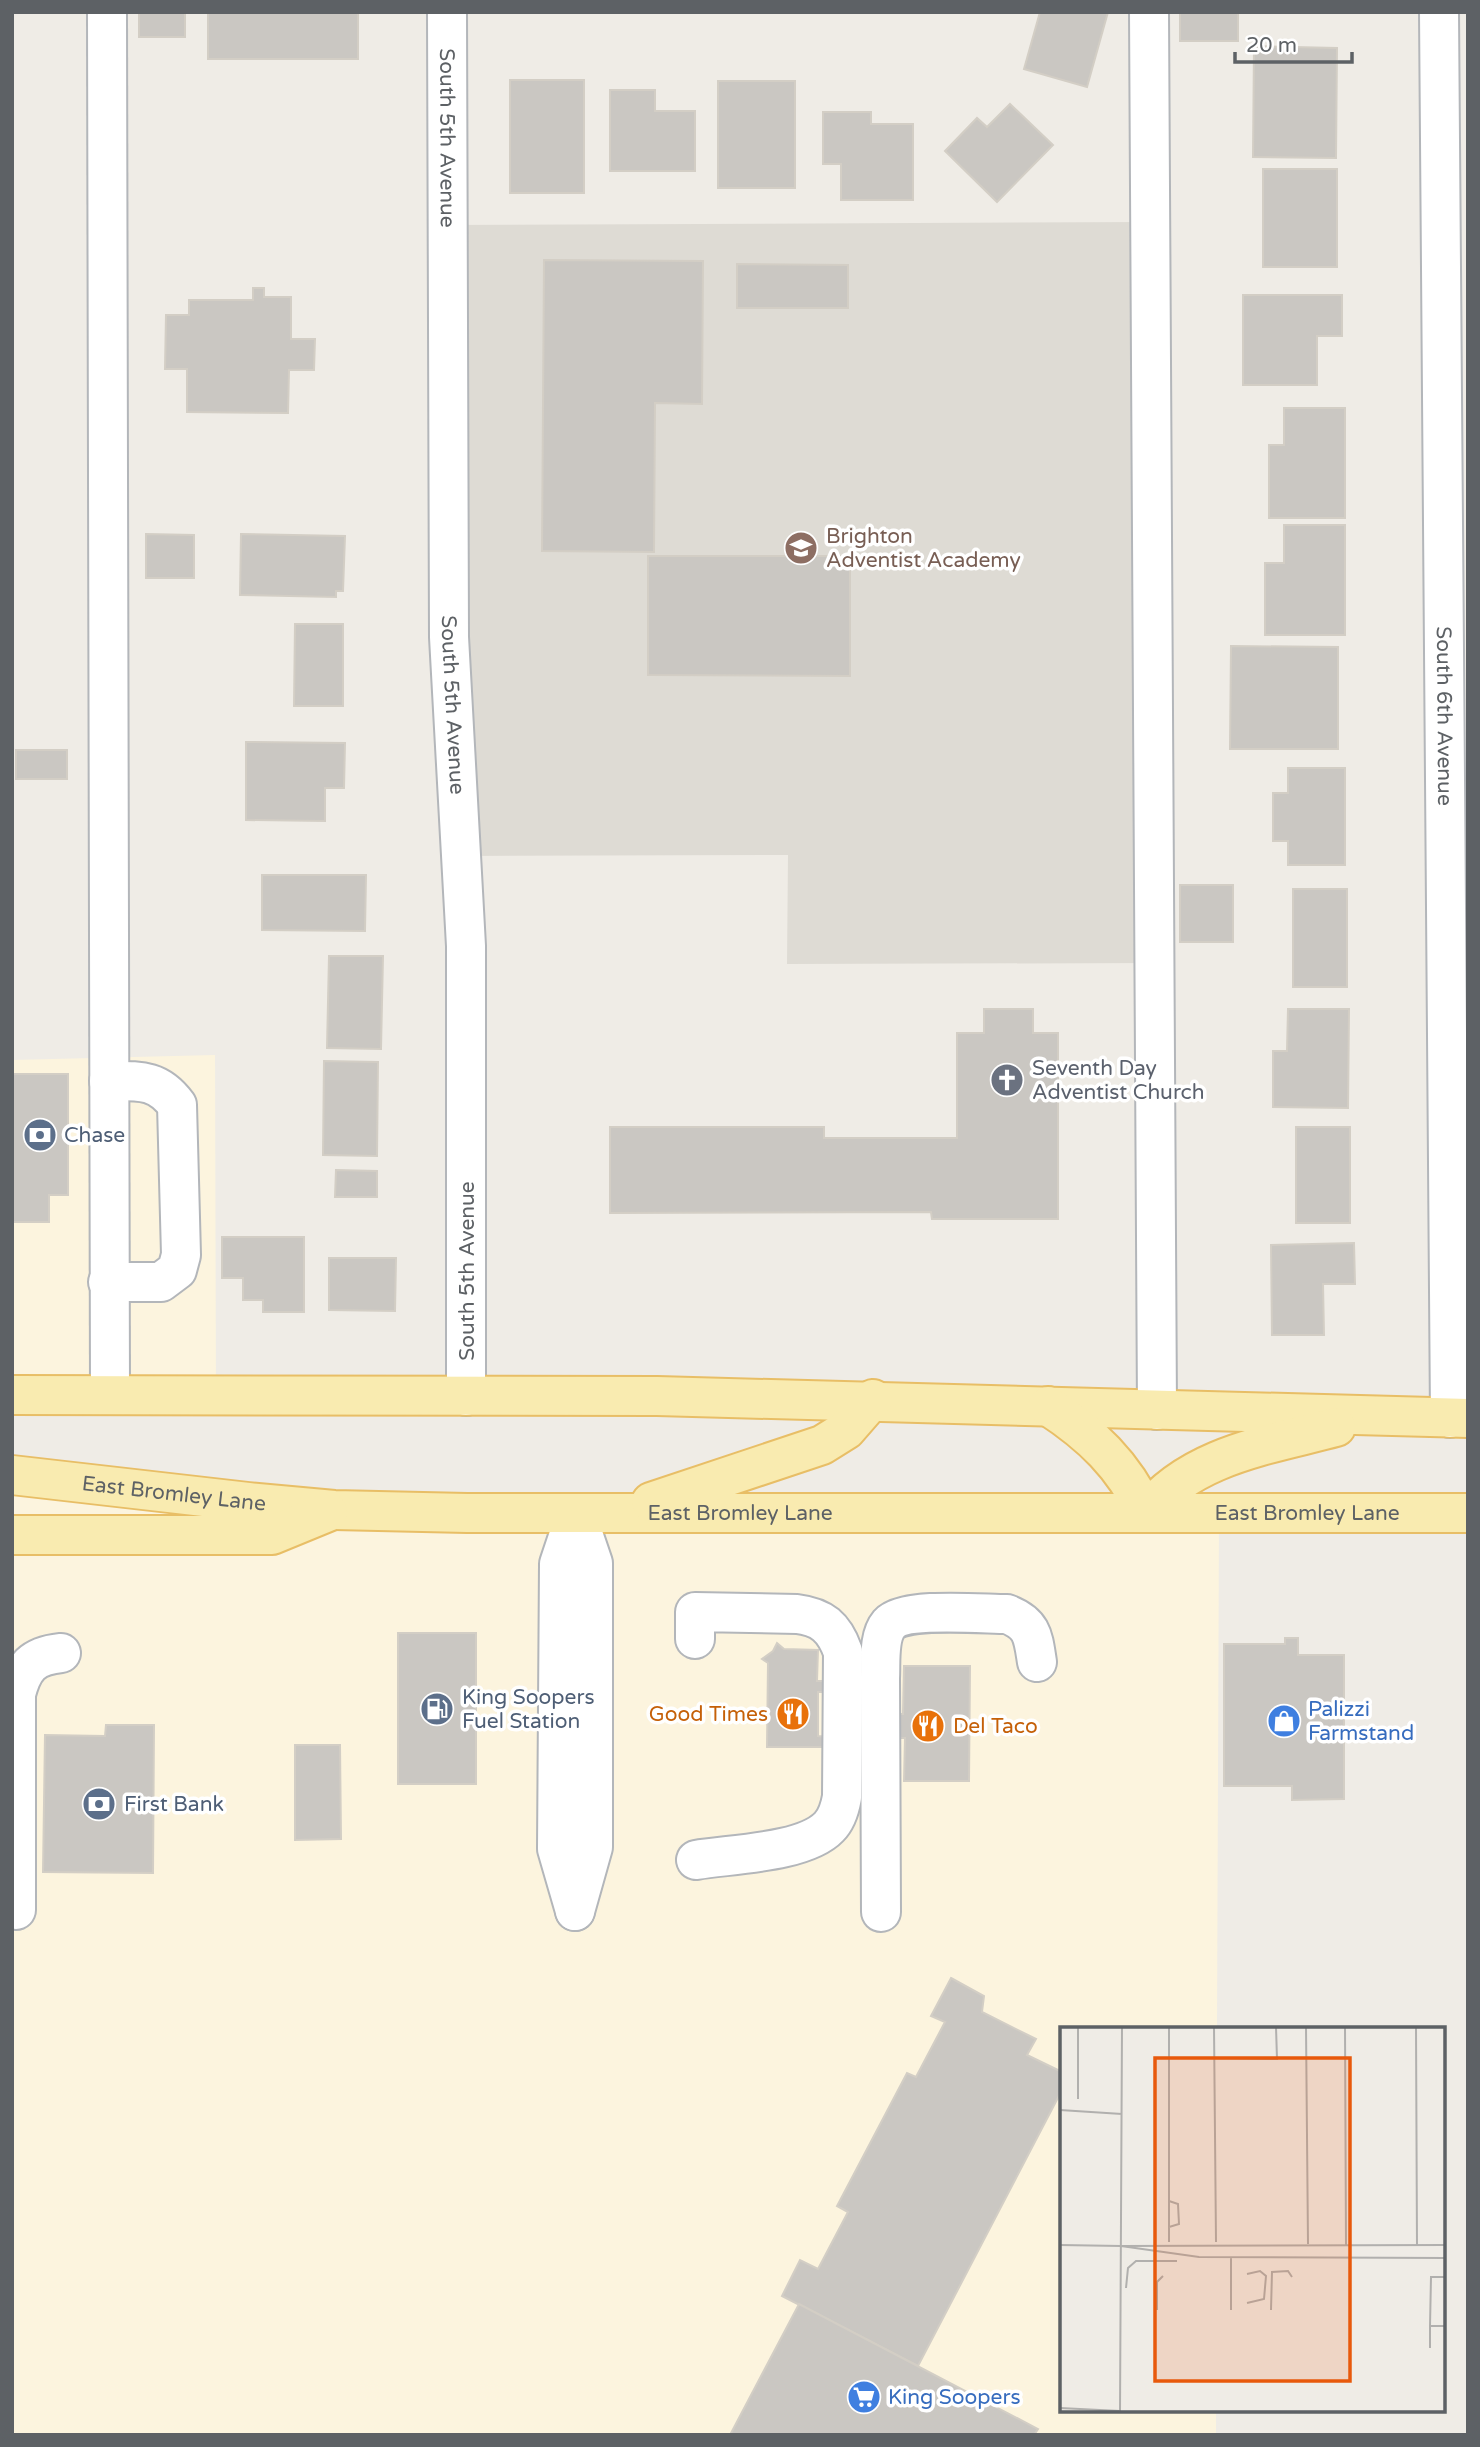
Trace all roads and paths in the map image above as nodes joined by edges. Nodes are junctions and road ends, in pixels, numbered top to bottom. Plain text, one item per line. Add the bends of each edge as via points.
1 (107, 12) edge
2 (447, 12) edge
3 (1149, 12) edge
4 (1439, 12) edge
5 (109, 1081) junction
6 (108, 1282) junction
7 (12, 1395) edge
8 (110, 1395) junction
9 (466, 1396) junction
10 (873, 1399) junction
11 (1048, 1406) junction
12 (1157, 1410) junction
13 (1378, 1416) junction
14 (1459, 1418) edge
15 (12, 1475) edge
16 (334, 1510) junction
17 (620, 1513) junction
18 (1468, 1513) edge
19 (576, 1514) junction
20 (1146, 1514) junction
21 (12, 1535) edge
22 (695, 1639) dead end
23 (61, 1653) dead end
24 (1037, 1662) dead end
25 (696, 1860) dead end
26 (16, 1910) dead end
27 (881, 1912) dead end

1 - 5 street
2 - 9 street, South 5th Avenue via 449,637 466,946
3 - 12 street
4 - 14 street, South 6th Avenue
5 - 6 street
5 - 6 street via 140,1081 165,1088 177,1105 181,1255 177,1270 161,1282
6 - 8 street
7 - 8 main road
8 - 9 main road
9 - 10 main road
10 - 11 main road
10 - 17 main road via 846,1430 822,1445
11 - 12 main road
11 - 20 main road via 1114,1460
12 - 13 main road
13 - 14 main road
13 - 20 main road via 1227,1457 1169,1488
15 - 16 main road, East Bromley Lane
16 - 19 main road, East Bromley Lane
16 - 21 main road via 272,1535
17 - 19 main road, East Bromley Lane
17 - 20 main road, East Bromley Lane
18 - 20 main road, East Bromley Lane
19 - 19 street via 559,1564 557,1810 557,1849 575,1911 593,1847 593,1563
22 - 25 street via 695,1612 797,1614 826,1622 843,1651 842,1797 834,1821 814,1838 795,1845
23 - 26 street via 42,1655 28,1664 16,1694
24 - 27 street via 1033,1631 1023,1620 1007,1614 904,1615 888,1625 881,1655

